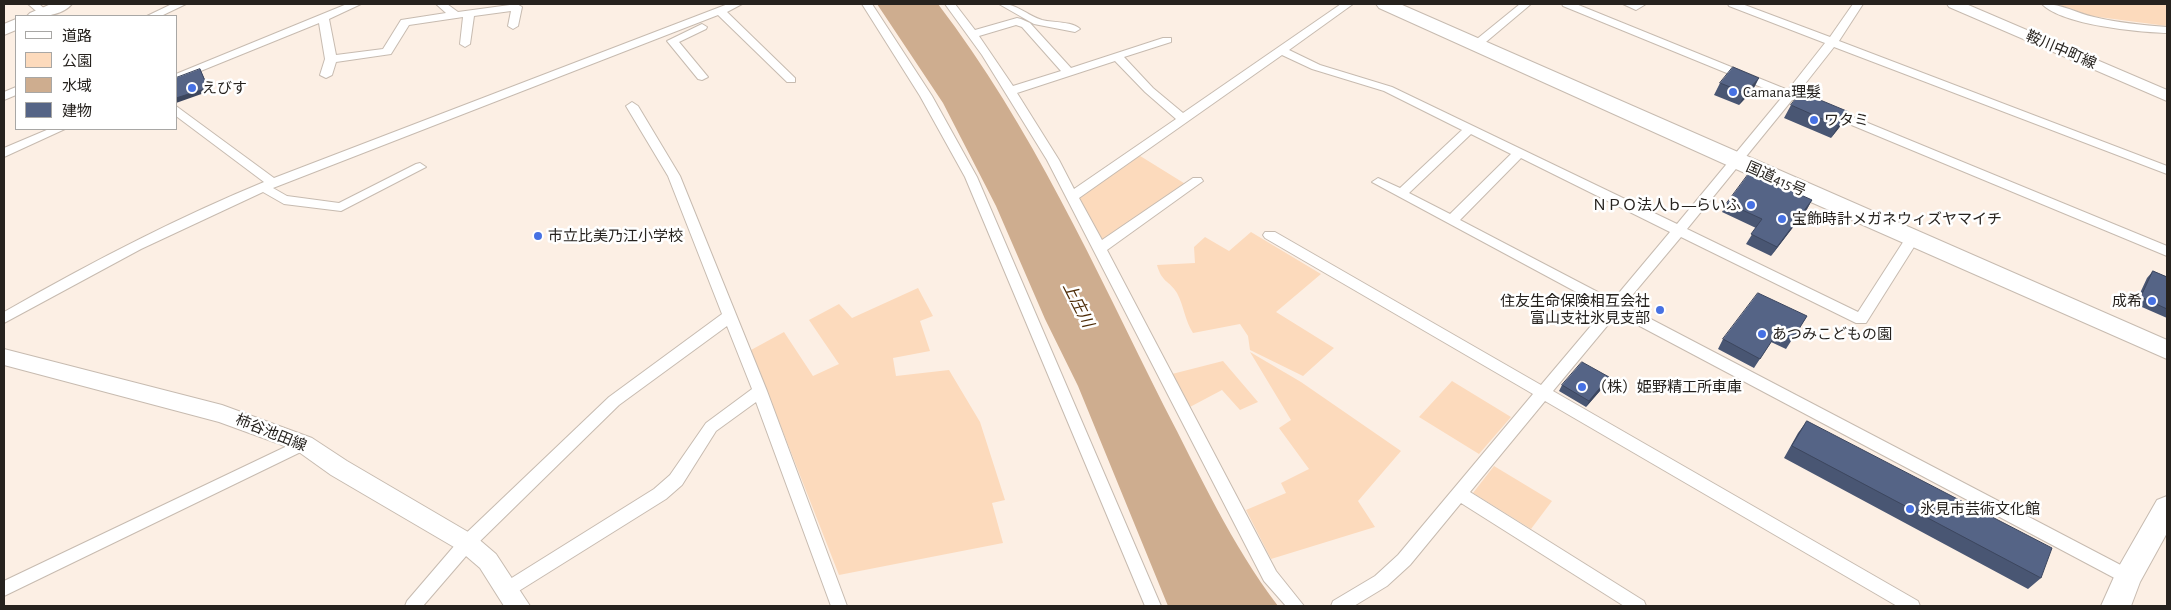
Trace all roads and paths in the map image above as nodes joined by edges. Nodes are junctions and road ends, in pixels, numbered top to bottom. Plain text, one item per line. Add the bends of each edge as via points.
1 (64, 4) edge
2 (181, 4) edge
3 (356, 4) edge
4 (441, 4) edge
5 (737, 4) edge
6 (867, 4) edge
7 (950, 4) edge
8 (1004, 4) edge
9 (1348, 4) edge
10 (1386, 4) edge
11 (1526, 4) edge
12 (1567, 4) edge
13 (1628, 4) edge
14 (1641, 4) edge
15 (1733, 4) edge
16 (1858, 4) edge
17 (1954, 4) edge
18 (2047, 4) edge
19 (1021, 7) edge
20 (40, 12) edge
21 (469, 14) junction
22 (722, 14) junction
23 (154, 15) edge
24 (455, 15) junction
25 (323, 17) junction
26 (513, 26) dead end
27 (1075, 28) dead end
28 (2167, 30) edge
29 (973, 34) junction
30 (1167, 40) dead end
31 (1833, 41) junction
32 (465, 44) dead end
33 (1476, 45) junction
34 (1281, 51) junction
35 (1116, 55) junction
36 (331, 59) junction
37 (1068, 71) junction
38 (326, 76) dead end
39 (178, 77) edge
40 (702, 77) dead end
41 (791, 80) dead end
42 (15, 91) edge
43 (1010, 91) junction
44 (1789, 94) junction
45 (2167, 96) edge
46 (4, 97) edge
47 (632, 106) dead end
48 (178, 112) edge
49 (1183, 119) junction
50 (1470, 129) junction
51 (57, 130) edge
52 (4, 153) edge
53 (1519, 153) junction
54 (1736, 161) junction
55 (420, 167) dead end
56 (2167, 170) edge
57 (1196, 180) dead end
58 (1378, 182) dead end
59 (268, 185) junction
60 (1401, 194) junction
61 (1073, 196) junction
62 (1452, 221) junction
63 (1678, 230) junction
64 (1270, 235) dead end
65 (1912, 238) junction
66 (1100, 248) junction
67 (2167, 251) edge
68 (1614, 306) junction
69 (730, 316) junction
70 (4, 318) edge
71 (2167, 350) edge
72 (4, 357) edge
73 (760, 391) junction
74 (1540, 394) junction
75 (304, 444) junction
76 (1459, 493) junction
77 (2167, 508) edge
78 (467, 543) junction
79 (2128, 577) junction
80 (4, 589) edge
81 (513, 598) edge
82 (412, 606) edge
83 (839, 606) edge
84 (1153, 606) edge
85 (1296, 606) edge
86 (1339, 606) edge
87 (1638, 606) edge
88 (1912, 606) edge
89 (2116, 606) edge

1 - 20 main road
2 - 23 street
3 - 25 street
4 - 24 street
5 - 22 street
6 - 84 street via 926,96 971,177
7 - 29 street
8 - 19 street
9 - 34 street
10 - 33 highway, 国道415号
11 - 33 street
12 - 44 street
13 - 14 street via 1636,7
15 - 31 street
16 - 31 street
17 - 45 main road, 鞍川中町線
18 - 28 street via 2113,25
19 - 27 street via 1038,22
21 - 24 street
21 - 26 street via 517,7
21 - 32 street
22 - 40 street via 672,41
22 - 41 street
22 - 59 street
24 - 36 street via 405,22 387,52
25 - 36 street
25 - 39 street
29 - 37 street via 1017,20 1026,25
29 - 43 street
30 - 35 street
31 - 44 street
31 - 56 street
33 - 54 highway, 国道415号
34 - 49 street
34 - 50 street via 1316,67 1388,89
35 - 37 street
35 - 49 street via 1149,90
36 - 38 street
37 - 43 street
42 - 46 street
43 - 61 street
44 - 54 street
44 - 67 street
47 - 69 street via 674,176
48 - 59 street
49 - 61 street
50 - 53 street
50 - 60 street
51 - 52 street
53 - 62 street
53 - 63 street
54 - 63 street
54 - 65 highway, 国道415号
55 - 59 street via 341,207 284,200
57 - 66 street
58 - 60 street
59 - 70 street via 199,214
60 - 62 street
61 - 66 street
62 - 68 street
63 - 65 street via 1861,319
63 - 68 street
64 - 74 street
65 - 71 highway, 国道415号
66 - 85 street via 1270,576
68 - 74 street
68 - 79 street
69 - 73 street
69 - 78 street via 614,401
72 - 75 main road, 柿谷池田線 via 222,414
73 - 81 street via 711,427 676,480 660,494
73 - 83 street
74 - 76 street
74 - 88 street
75 - 78 main road, 柿谷池田線
75 - 80 street
76 - 86 street via 1404,560 1381,581
76 - 87 street
77 - 79 highway
78 - 81 main road, 柿谷池田線 via 488,561
78 - 82 street
79 - 89 highway

